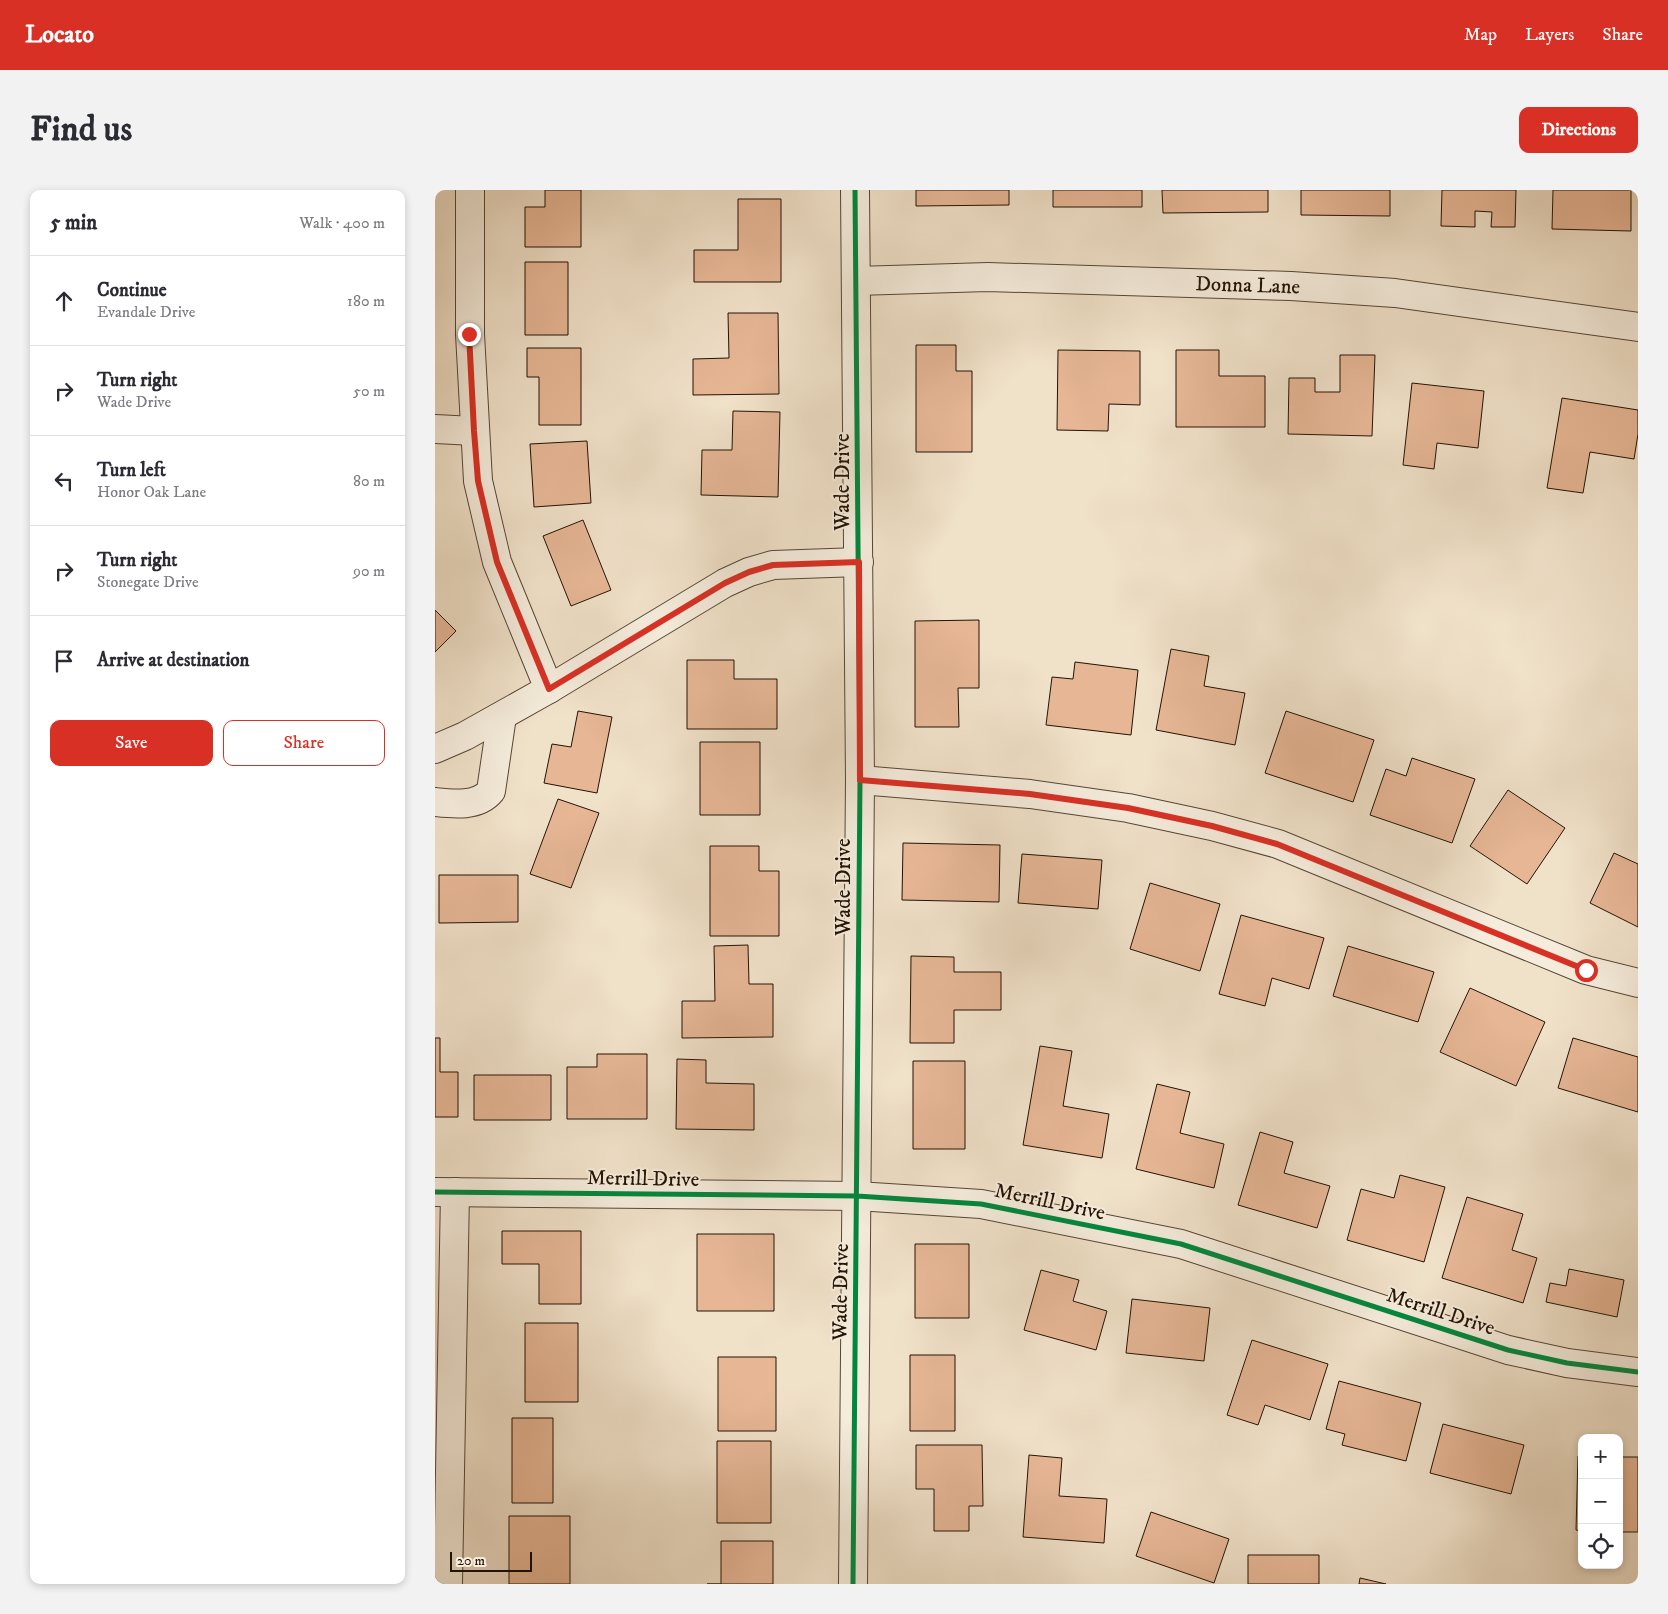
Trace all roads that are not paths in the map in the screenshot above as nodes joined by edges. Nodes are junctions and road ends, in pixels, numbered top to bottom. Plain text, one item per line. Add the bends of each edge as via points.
1 (470, 190) edge
2 (855, 190) edge
3 (856, 281) junction
4 (1638, 327) edge
5 (435, 429) edge
6 (474, 431) junction
7 (859, 562) junction
8 (549, 689) junction
9 (502, 716) junction
10 (435, 748) edge
11 (860, 780) junction
12 (435, 802) edge
13 (1638, 984) edge
14 (445, 1192) edge
15 (857, 1196) junction
16 (1638, 1372) edge
17 (859, 1583) edge
18 (448, 1584) edge

1 - 6 street via 469,334
2 - 3 street, Wade Drive
3 - 4 street, Donna Lane via 988,277 1291,286 1395,293
3 - 7 street, Wade Drive
5 - 6 street
6 - 8 street via 478,481 497,562
7 - 8 street via 773,565 749,572 725,583
7 - 11 street, Wade Drive
8 - 9 street
9 - 10 street
9 - 12 street via 491,791 472,802
11 - 13 street via 1030,794 1128,808 1212,826 1277,844 1586,970
11 - 15 street, Wade Drive
14 - 15 street, Merrill Drive
14 - 18 street
15 - 16 street, Merrill Drive via 981,1204 1181,1244 1507,1350 1567,1363
15 - 17 street, Wade Drive

